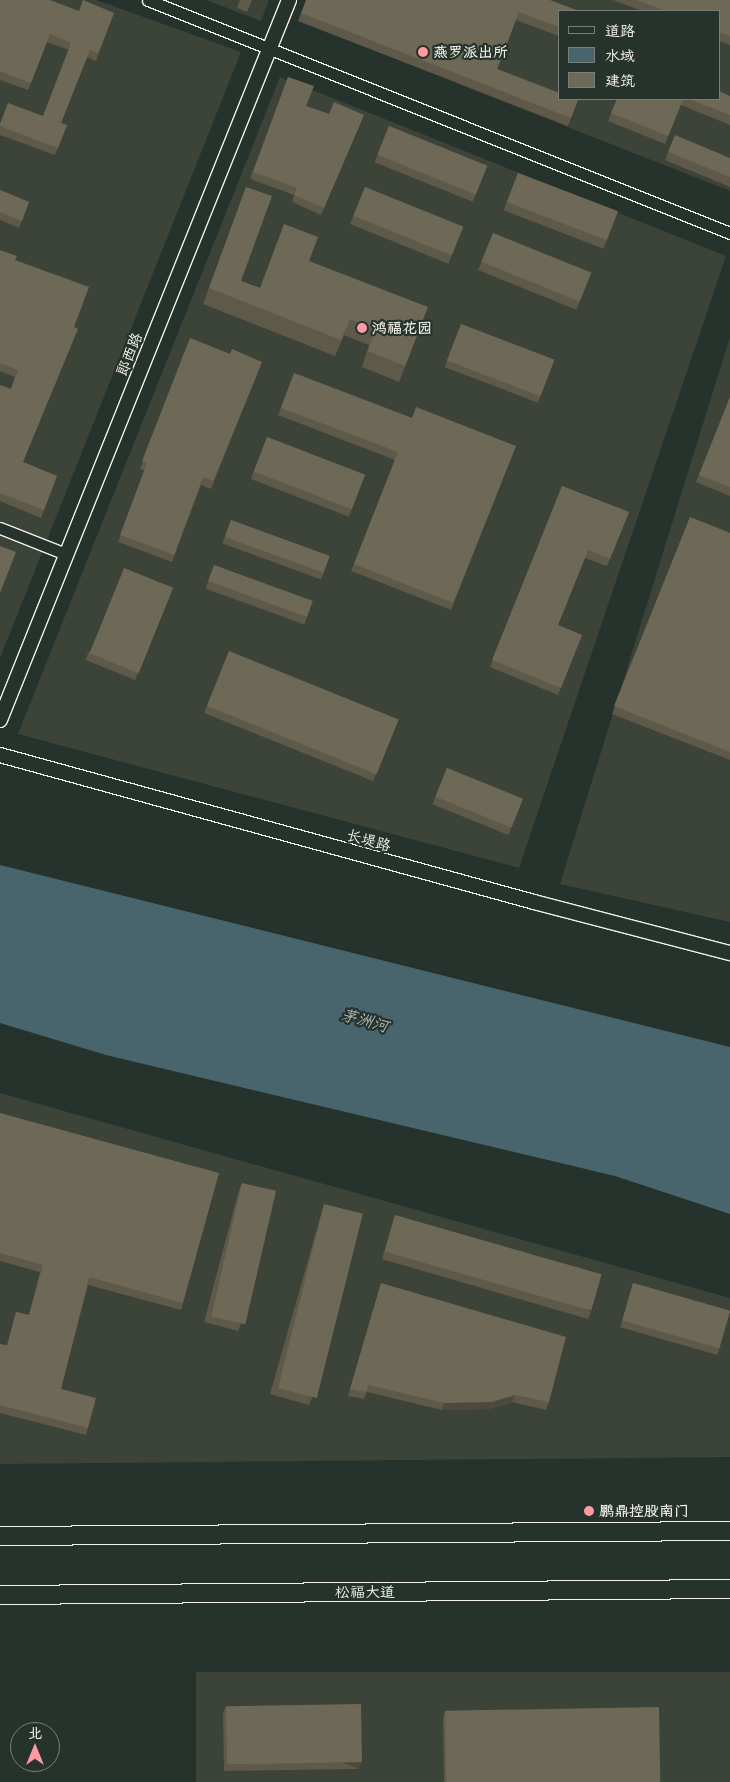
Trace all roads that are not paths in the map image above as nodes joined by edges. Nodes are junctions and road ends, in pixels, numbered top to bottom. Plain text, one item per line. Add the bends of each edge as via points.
1 (148, 0) edge
2 (289, 0) edge
3 (268, 49) junction
4 (730, 233) edge
5 (0, 528) edge
6 (66, 554) junction
7 (0, 720) edge
8 (0, 755) edge
9 (730, 953) edge
10 (730, 1531) edge
11 (0, 1536) edge
12 (730, 1589) edge
13 (0, 1595) edge

1 - 3 street
2 - 3 street, 郎西路
3 - 4 street
3 - 6 street, 郎西路
5 - 6 street
6 - 7 street, 郎西路
8 - 9 street, 长堤路
10 - 11 main road
12 - 13 main road, 松福大道

